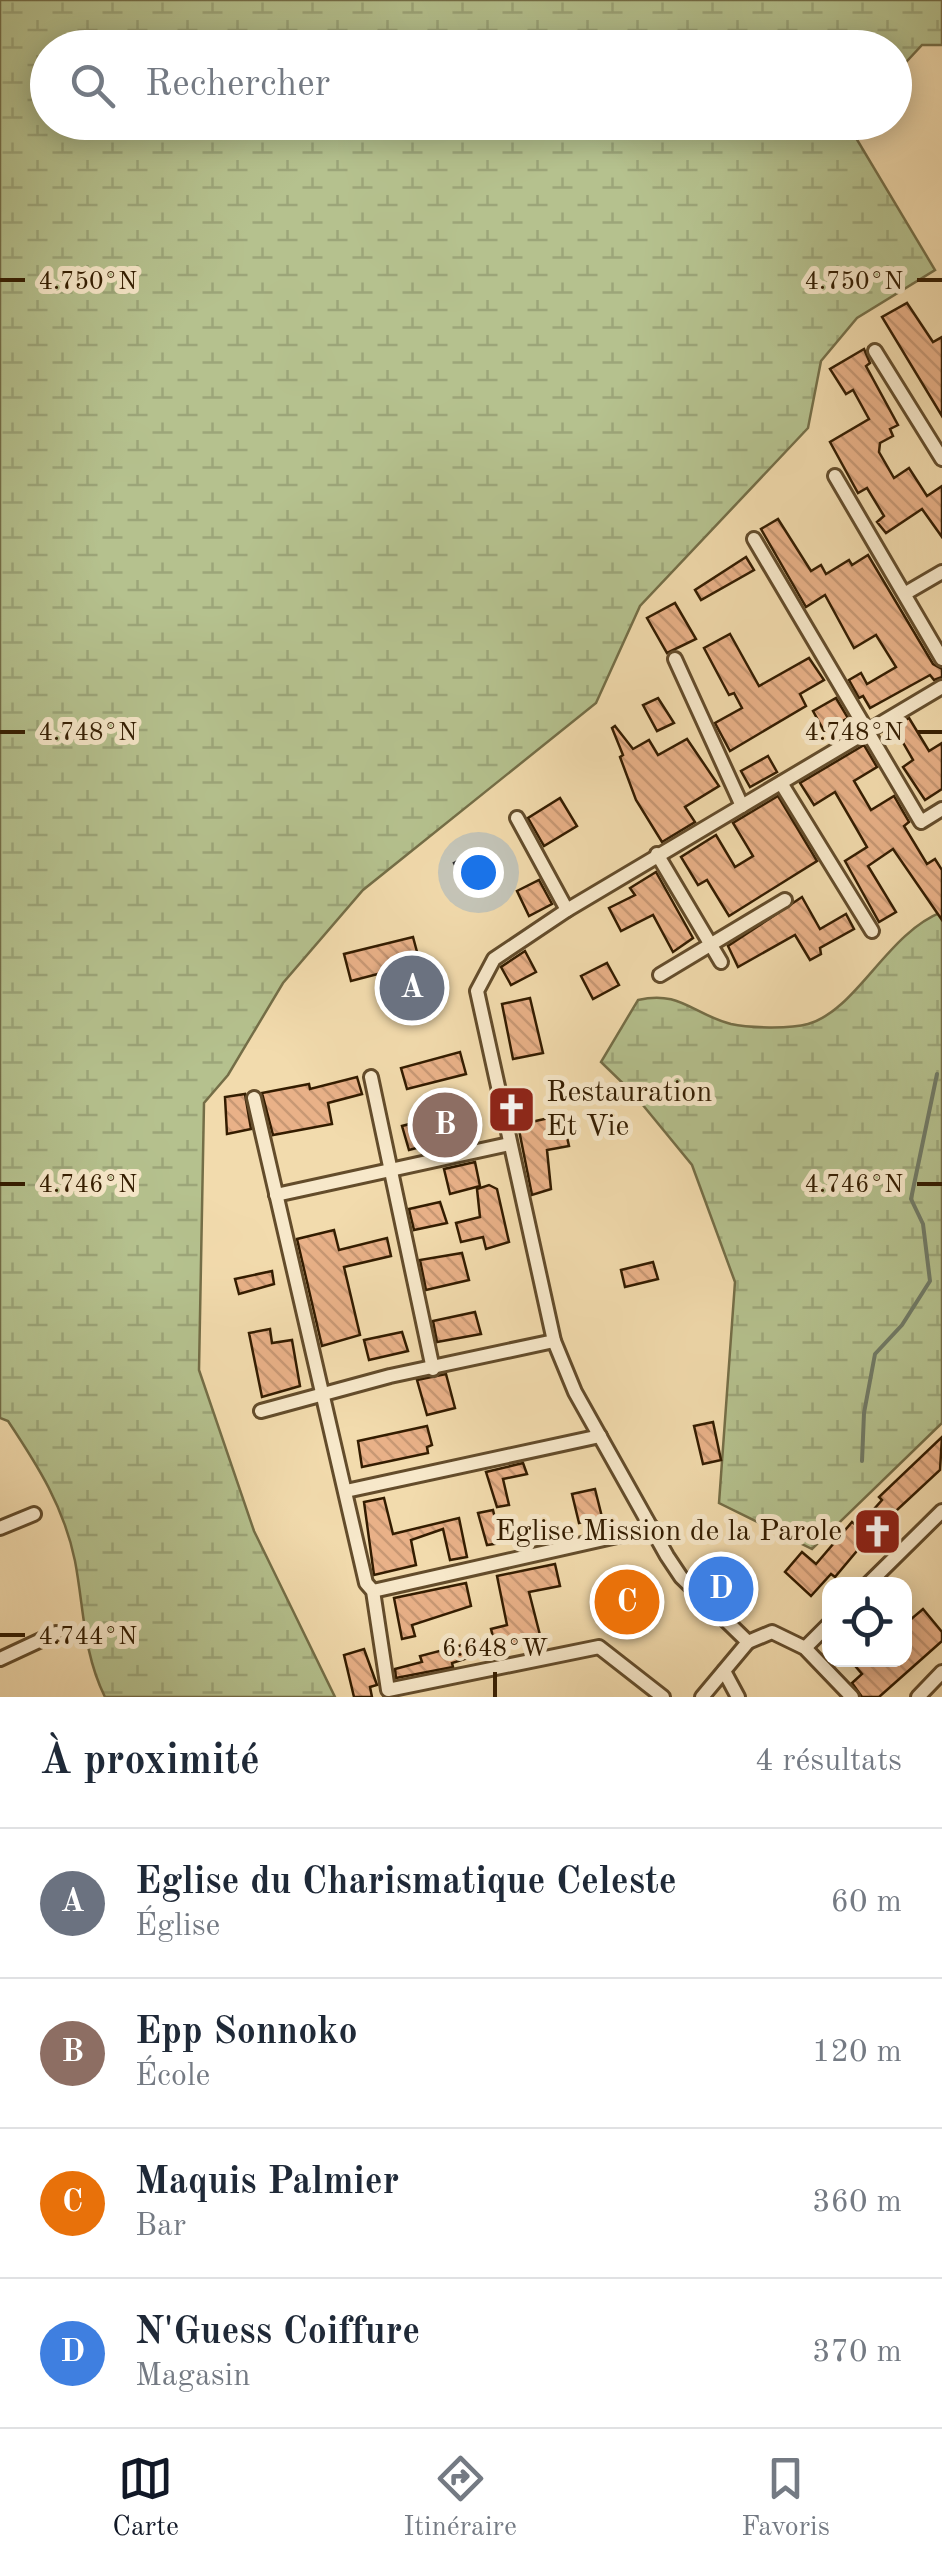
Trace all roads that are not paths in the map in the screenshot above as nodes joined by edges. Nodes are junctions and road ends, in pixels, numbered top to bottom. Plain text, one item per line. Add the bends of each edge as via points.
1 (875, 351) dead end
2 (942, 460) edge
3 (835, 476) dead end
4 (754, 540) dead end
5 (942, 572) edge
6 (906, 594) junction
7 (675, 659) dead end
8 (942, 659) edge
9 (942, 687) edge
10 (868, 730) junction
11 (781, 783) junction
12 (742, 806) junction
13 (942, 809) edge
14 (517, 818) dead end
15 (657, 854) junction
16 (785, 900) dead end
17 (566, 910) junction
18 (872, 931) dead end
19 (711, 944) junction
20 (722, 962) dead end
21 (660, 974) dead end
22 (371, 1077) dead end
23 (254, 1098) dead end
24 (509, 1144) junction
25 (391, 1170) junction
26 (276, 1195) junction
27 (554, 1341) junction
28 (433, 1368) junction
29 (320, 1393) junction
30 (261, 1411) dead end
31 (600, 1436) junction
32 (346, 1491) junction
33 (942, 1511) edge
34 (34, 1514) dead end
35 (0, 1528) edge
36 (653, 1528) junction
37 (875, 1577) edge
38 (373, 1591) junction
39 (822, 1632) edge
40 (56, 1633) dead end
41 (748, 1642) junction
42 (805, 1648) junction
43 (0, 1660) edge
44 (724, 1671) junction
45 (942, 1672) edge
46 (663, 1697) edge
47 (702, 1697) edge
48 (738, 1697) edge
49 (852, 1697) edge
50 (918, 1697) edge

1 - 2 street
3 - 6 street
4 - 10 street
5 - 6 street
6 - 8 street
7 - 12 street
9 - 10 street
10 - 11 street
10 - 13 street via 921,822
11 - 12 street
11 - 18 street
12 - 15 street
14 - 17 street
15 - 17 street
15 - 19 street
16 - 19 street
17 - 24 street via 494,959 477,990
19 - 20 street
19 - 21 street
22 - 25 street
23 - 26 street
24 - 25 street
24 - 27 street
25 - 26 street
25 - 28 street
26 - 29 street
27 - 28 street
27 - 31 street
28 - 29 street
29 - 30 street
29 - 32 street
31 - 32 street
31 - 36 street
32 - 38 street
33 - 37 street
34 - 35 street
36 - 38 street
36 - 41 street via 681,1577
38 - 46 street via 390,1692 588,1647 606,1649
39 - 42 street
40 - 43 street
41 - 42 street via 772,1632
41 - 44 street
42 - 49 street
44 - 47 street
44 - 48 street
45 - 50 street

